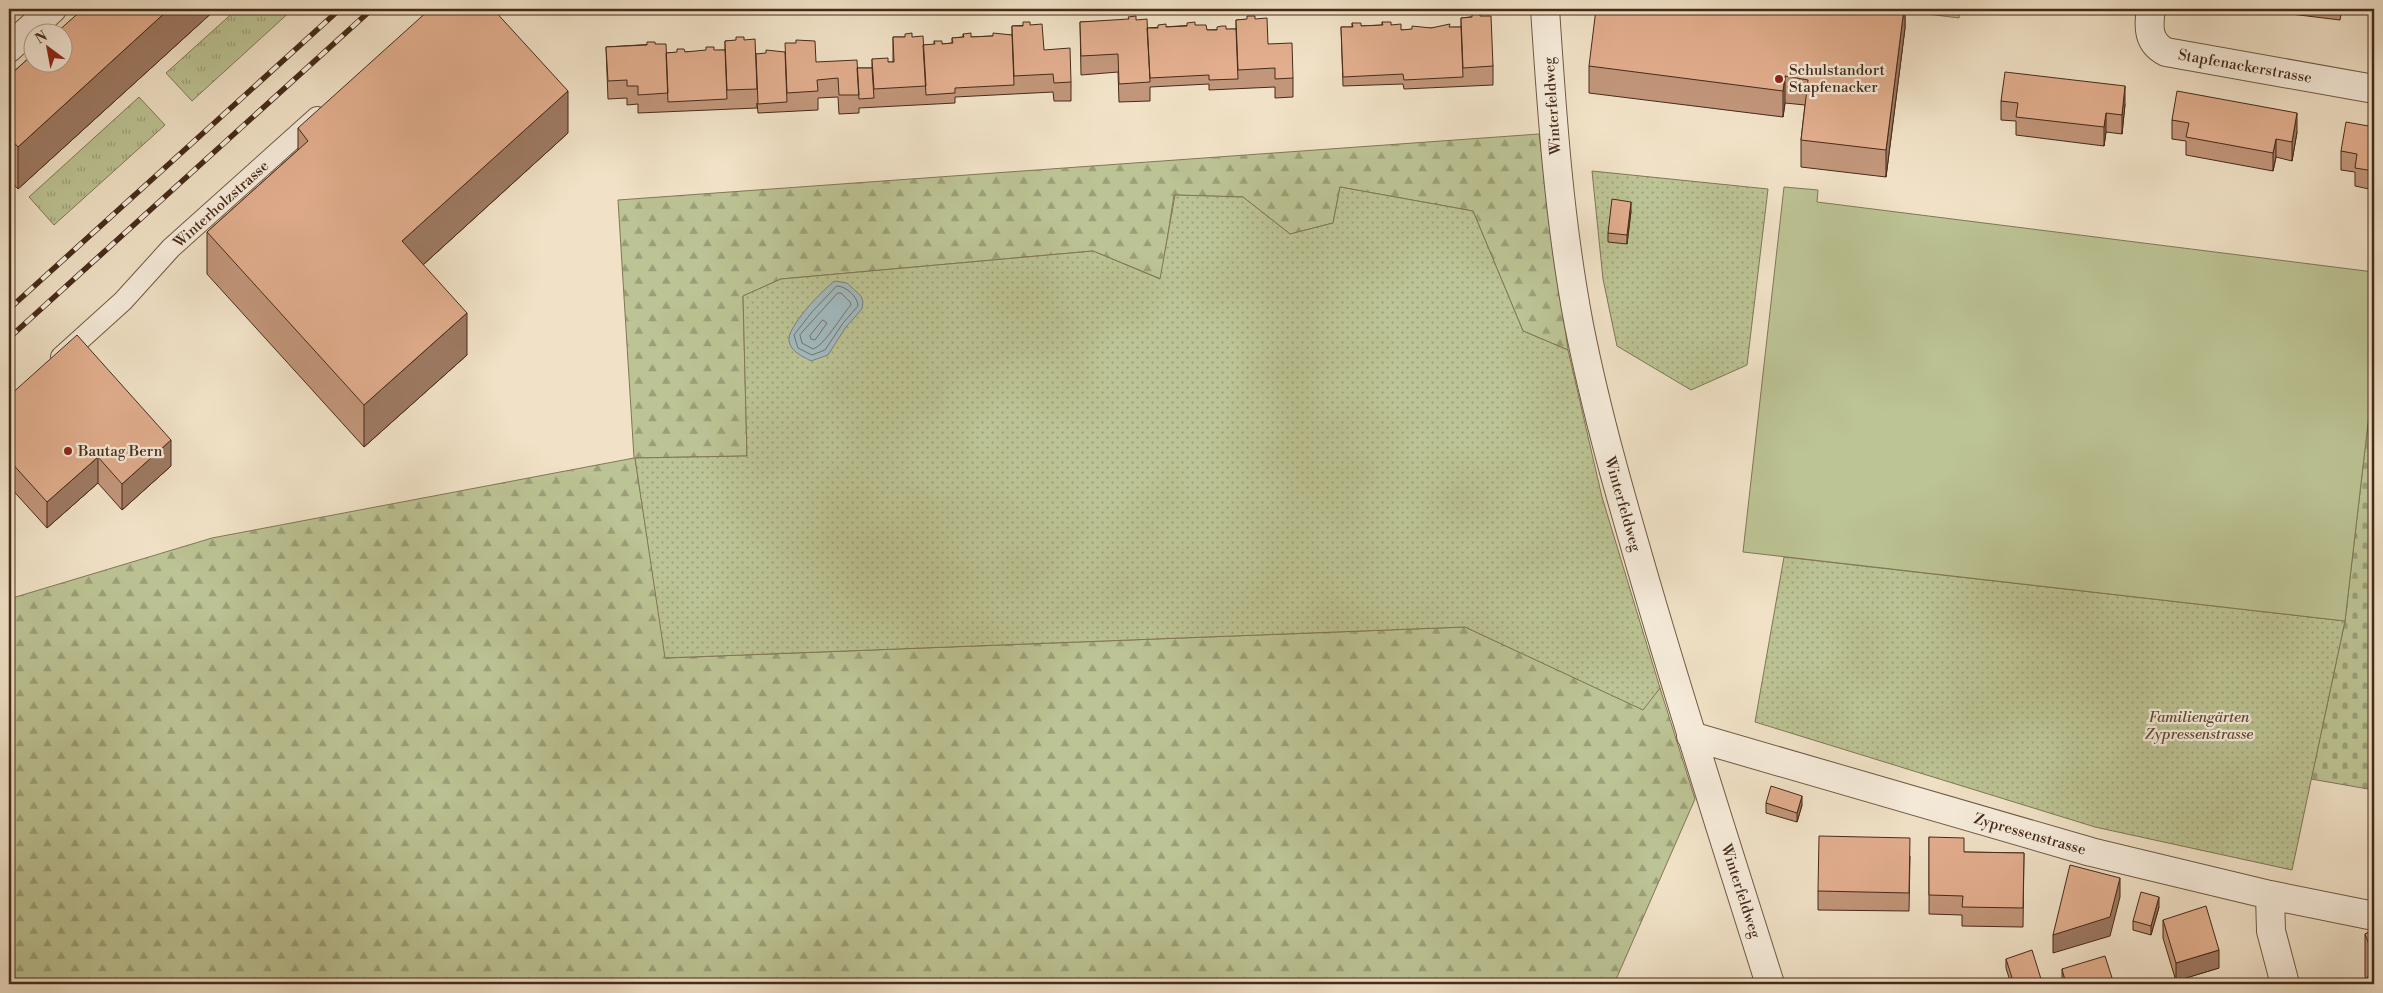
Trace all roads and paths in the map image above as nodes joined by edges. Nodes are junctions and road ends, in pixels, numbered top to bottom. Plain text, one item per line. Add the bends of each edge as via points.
1 (52, 9) edge
2 (1546, 9) edge
3 (2150, 9) edge
4 (9, 48) edge
5 (2374, 89) edge
6 (334, 102) edge
7 (45, 371) edge
8 (1691, 736) junction
9 (2270, 895) junction
10 (2374, 916) edge
11 (1770, 984) edge
12 (2285, 984) edge

1 - 4 street
2 - 8 street, Winterfeldweg via 1553,139 1578,323 1619,492
3 - 5 street, Stapfenackerstrasse via 2150,34 2157,46 2166,52
6 - 7 lane, Winterholzstrasse via 171,248 122,301
8 - 9 street, Zypressenstrasse via 2091,852
8 - 11 street, Winterfeldweg
9 - 10 street, Zypressenstrasse
9 - 12 street via 2271,931

